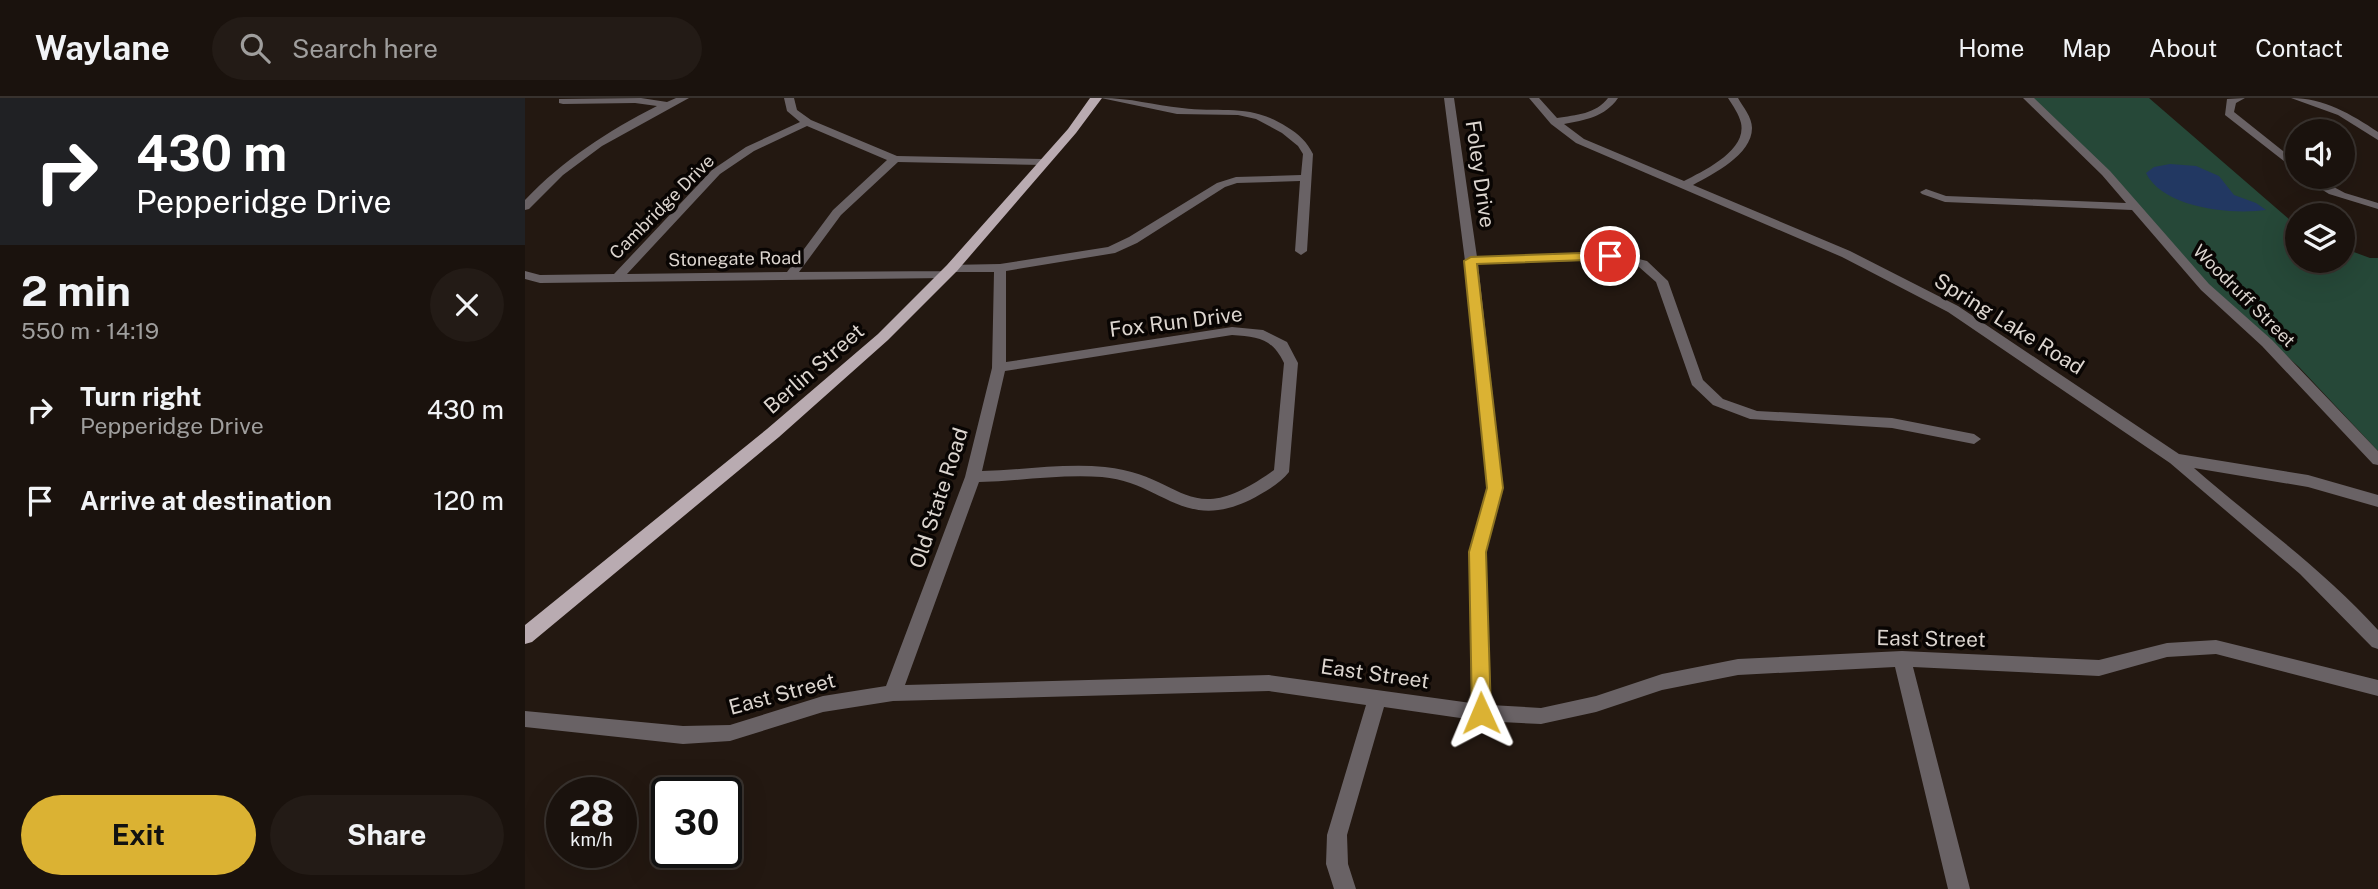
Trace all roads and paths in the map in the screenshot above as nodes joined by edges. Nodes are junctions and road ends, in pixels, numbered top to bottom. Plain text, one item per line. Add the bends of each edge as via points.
1 (684, 98) edge
2 (789, 98) edge
3 (1096, 98) edge
4 (1106, 98) edge
5 (1243, 98) edge
6 (1449, 98) edge
7 (1534, 98) edge
8 (1613, 98) edge
9 (1733, 98) edge
10 (2028, 98) edge
11 (2240, 98) edge
12 (2296, 98) edge
13 (563, 101) dead end
14 (667, 105) junction
15 (1239, 111) junction
16 (807, 122) junction
17 (1555, 122) junction
18 (2378, 137) edge
19 (2285, 158) edge
20 (895, 159) junction
21 (1043, 162) junction
22 (1305, 178) junction
23 (1683, 186) junction
24 (2323, 189) edge
25 (1926, 192) dead end
26 (2135, 206) junction
27 (2378, 206) edge
28 (525, 207) edge
29 (1301, 251) dead end
30 (1471, 261) junction
31 (1000, 268) junction
32 (949, 271) junction
33 (525, 275) edge
34 (790, 275) junction
35 (617, 278) junction
36 (999, 368) junction
37 (1974, 439) dead end
38 (2175, 459) junction
39 (2378, 460) edge
40 (973, 477) junction
41 (2378, 501) edge
42 (525, 636) edge
43 (2378, 642) edge
44 (1902, 659) junction
45 (2378, 688) edge
46 (893, 693) junction
47 (1378, 697) junction
48 (1481, 713) junction
49 (525, 719) edge
50 (1345, 889) edge
51 (1959, 889) edge

1 - 14 street
2 - 16 street via 792,111
3 - 21 main road, Berlin Street
4 - 15 street via 1188,112
5 - 15 street
6 - 30 street, Foley Drive
7 - 17 street, Spring Lake Road
8 - 17 street via 1599,112
9 - 23 street via 1745,120 1745,140 1712,170
10 - 26 street, Woodruff Street
11 - 19 street via 2231,102 2229,113
12 - 18 street via 2342,113
13 - 14 street via 635,100
14 - 28 street via 574,159
15 - 22 street via 1266,117 1304,144 1308,154
16 - 20 street
16 - 35 street, Cambridge Drive via 750,149 716,172
17 - 23 street, Spring Lake Road via 1580,141
20 - 21 street
20 - 34 street via 832,216
21 - 32 main road, Berlin Street
22 - 29 street
22 - 31 street, Stonegate Road via 1228,183 1111,250
23 - 38 street, Spring Lake Road via 1846,254 1953,309
24 - 27 street
25 - 26 street via 1945,199
26 - 39 street, Woodruff Street via 2205,287 2267,343
30 - 37 street via 1610,256 1643,264 1662,281 1697,382 1718,402 1755,416 1892,423
30 - 48 street, Foley Drive via 1495,488 1478,552
31 - 32 street, Stonegate Road
31 - 36 street, Old State Road
32 - 34 street, Stonegate Road
32 - 42 main road, Berlin Street via 883,337 773,433
33 - 35 street, Stonegate Road via 540,279
34 - 35 street, Stonegate Road
36 - 40 street, Old State Road
36 - 40 street, Fox Run Drive via 1232,331 1258,333 1282,345 1291,363 1281,472 1256,491 1222,504 1191,504 1133,477 1102,472
38 - 41 street via 2308,481
38 - 43 street, Spring Lake Road via 2262,531
40 - 46 street, Old State Road
44 - 45 street, East Street via 2099,668 2167,650 2216,647
44 - 48 street, East Street via 1738,667 1662,682 1541,716
44 - 51 street
46 - 47 street, East Street via 1269,683
46 - 49 street, East Street via 823,704 730,733 683,735
47 - 48 street, East Street
47 - 50 street via 1337,835 1337,864

